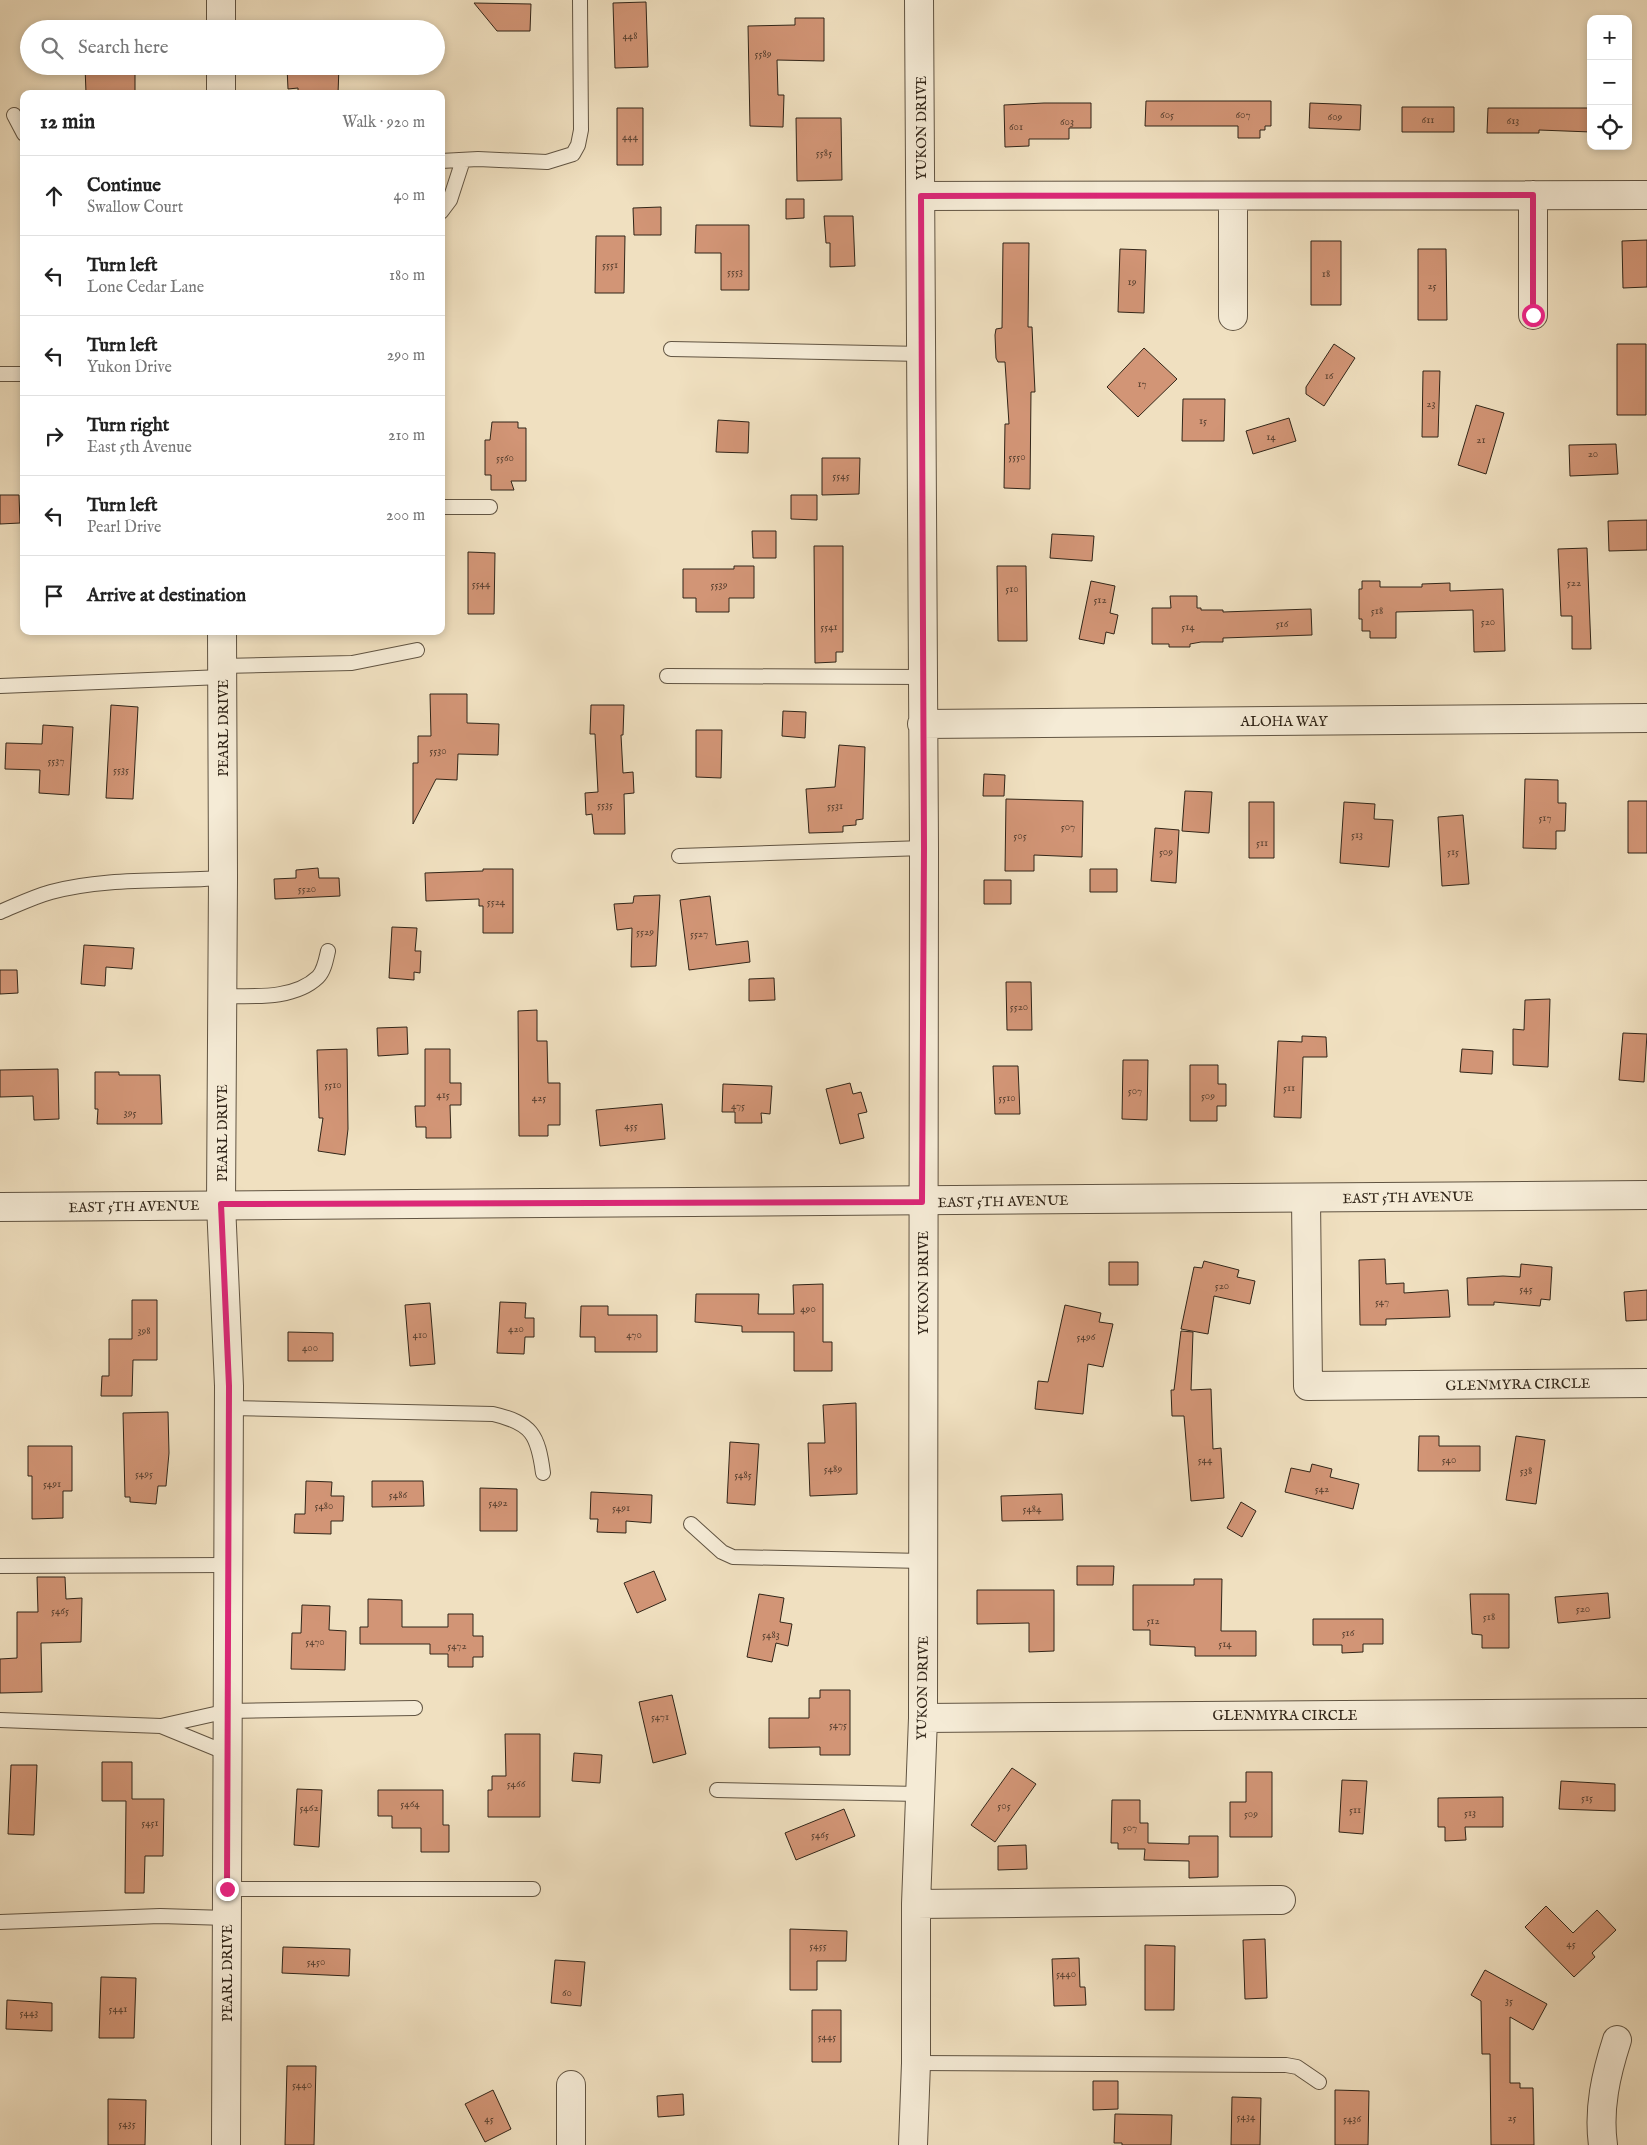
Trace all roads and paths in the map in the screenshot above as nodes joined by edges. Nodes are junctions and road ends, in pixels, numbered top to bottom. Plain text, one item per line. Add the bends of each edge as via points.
1 (221, 0) edge
2 (580, 0) edge
3 (919, 0) edge
4 (221, 20) edge
5 (221, 75) edge
6 (221, 90) edge
7 (14, 116) dead end
8 (20, 127) edge
9 (462, 160) junction
10 (445, 161) edge
11 (1533, 195) junction
12 (1647, 195) edge
13 (921, 196) junction
14 (1233, 196) junction
15 (445, 207) edge
16 (1533, 315) dead end
17 (1233, 316) dead end
18 (671, 349) dead end
19 (922, 354) junction
20 (0, 374) edge
21 (20, 374) edge
22 (445, 507) edge
23 (490, 507) dead end
24 (222, 635) edge
25 (417, 650) dead end
26 (222, 672) junction
27 (667, 676) dead end
28 (922, 677) junction
29 (0, 686) edge
30 (1647, 718) edge
31 (922, 724) junction
32 (924, 848) junction
33 (679, 856) dead end
34 (224, 878) junction
35 (0, 912) edge
36 (328, 952) dead end
37 (223, 996) junction
38 (1647, 1195) edge
39 (1306, 1198) junction
40 (922, 1202) junction
41 (221, 1204) junction
42 (0, 1207) edge
43 (1647, 1383) edge
44 (229, 1408) junction
45 (543, 1473) dead end
46 (691, 1524) dead end
47 (923, 1561) junction
48 (228, 1565) junction
49 (0, 1566) edge
50 (415, 1708) dead end
51 (228, 1711) junction
52 (1647, 1713) edge
53 (923, 1718) junction
54 (0, 1720) edge
55 (161, 1726) junction
56 (227, 1753) junction
57 (717, 1790) dead end
58 (920, 1794) junction
59 (227, 1889) junction
60 (533, 1889) dead end
61 (1282, 1900) dead end
62 (916, 1904) junction
63 (227, 1918) junction
64 (0, 1922) edge
65 (1617, 2040) dead end
66 (916, 2063) junction
67 (1319, 2082) dead end
68 (571, 2085) dead end
69 (226, 2145) edge
70 (571, 2145) edge
71 (913, 2145) edge
72 (1603, 2145) edge

1 - 4 street
2 - 9 lane via 581,130 573,154 547,162
3 - 13 street, YUKON DRIVE
5 - 6 street
7 - 8 lane
9 - 10 lane
9 - 15 lane
11 - 12 street
11 - 14 street
11 - 16 street
13 - 14 street
13 - 19 street, YUKON DRIVE
14 - 17 street
18 - 19 lane
19 - 28 street, YUKON DRIVE
20 - 21 lane
22 - 23 lane
24 - 26 street, PEARL DRIVE
25 - 26 lane via 352,663
26 - 29 lane
26 - 34 street, PEARL DRIVE
27 - 28 lane
28 - 31 street, YUKON DRIVE
30 - 31 street, ALOHA WAY
31 - 32 street, YUKON DRIVE
32 - 33 lane
32 - 40 street, YUKON DRIVE
34 - 35 lane via 121,881 72,888 50,892
34 - 37 street, PEARL DRIVE
36 - 37 lane via 319,976 308,984 256,996
37 - 41 street, PEARL DRIVE
38 - 39 street, EAST 5TH AVENUE
39 - 40 street, EAST 5TH AVENUE
39 - 43 street, GLENMYRA CIRCLE via 1308,1386
40 - 41 street, EAST 5TH AVENUE
40 - 47 street, YUKON DRIVE
41 - 42 street, EAST 5TH AVENUE
41 - 44 street, PEARL DRIVE
44 - 45 lane via 493,1414 513,1419 531,1432 540,1450
44 - 48 street, PEARL DRIVE
46 - 47 lane via 722,1552 733,1556
47 - 53 street, YUKON DRIVE
48 - 49 lane
48 - 51 street, PEARL DRIVE
50 - 51 lane
51 - 55 lane
51 - 56 street, PEARL DRIVE
52 - 53 street, GLENMYRA CIRCLE
53 - 58 street, YUKON DRIVE
54 - 55 lane
55 - 56 lane
56 - 59 street, PEARL DRIVE
57 - 58 lane
58 - 62 street, YUKON DRIVE
59 - 60 lane
59 - 63 street, PEARL DRIVE
61 - 62 street
62 - 66 street, YUKON DRIVE
63 - 64 lane via 160,1916
63 - 69 street, PEARL DRIVE
65 - 72 street via 1605,2083
66 - 67 lane via 1286,2065 1297,2067
66 - 71 street, YUKON DRIVE
68 - 70 street

